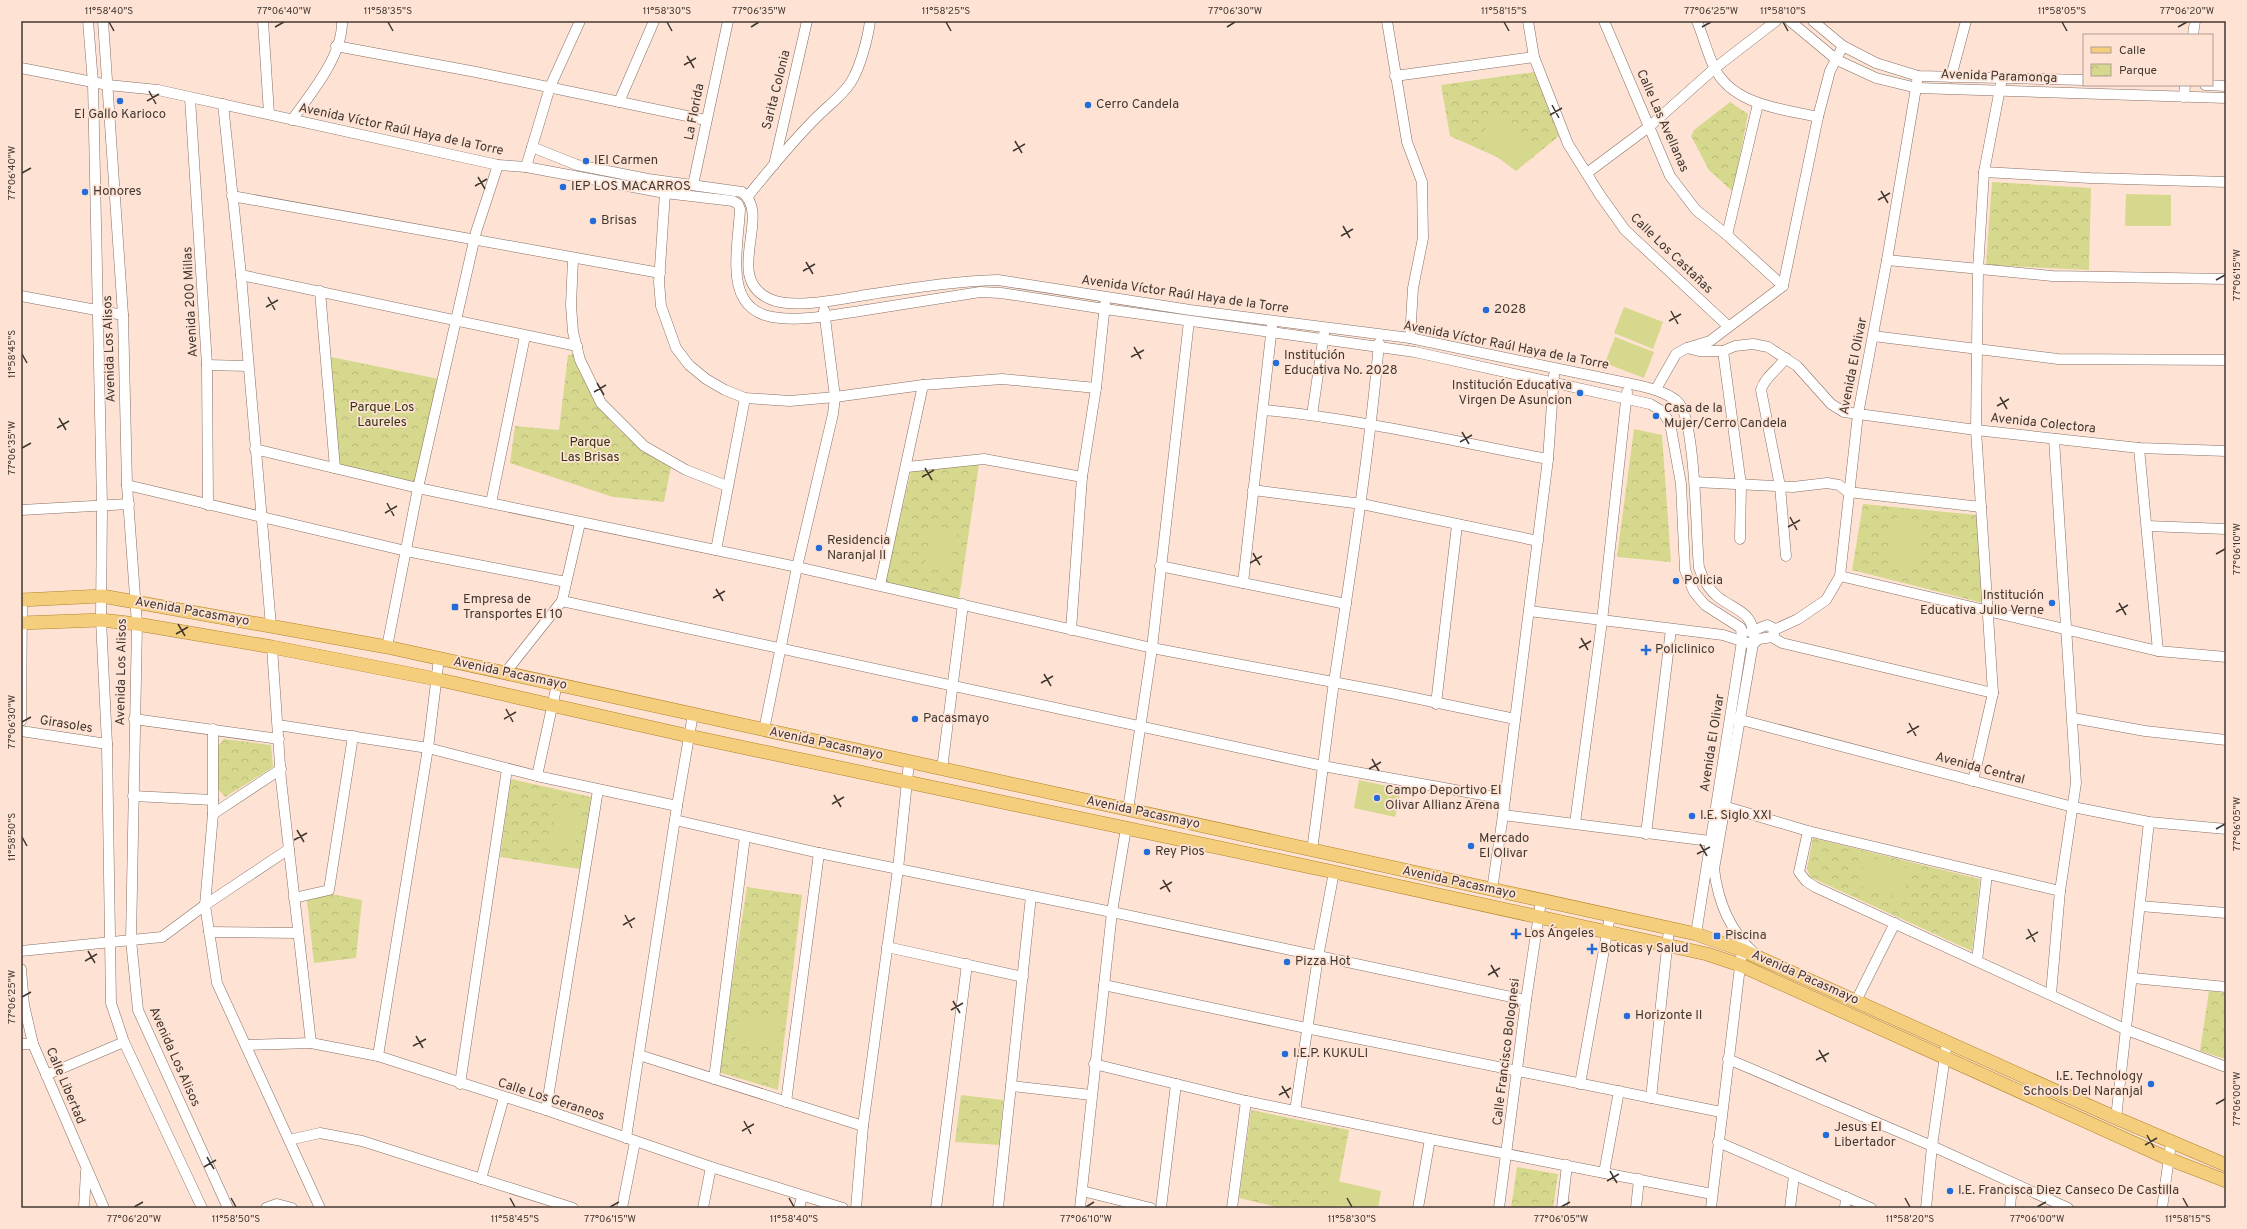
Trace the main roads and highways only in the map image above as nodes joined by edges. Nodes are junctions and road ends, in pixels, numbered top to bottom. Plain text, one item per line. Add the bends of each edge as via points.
1 (21, 600) edge
2 (22, 623) edge
3 (2226, 1164) edge
4 (2226, 1181) edge

1 - 3 main road, Avenida Pacasmayo via 102,596 387,647 1696,934 1742,950 2172,1143
2 - 4 main road, Avenida Pacasmayo via 101,620 137,624 436,679 689,736 1334,872 1707,954 1740,965 2169,1159

